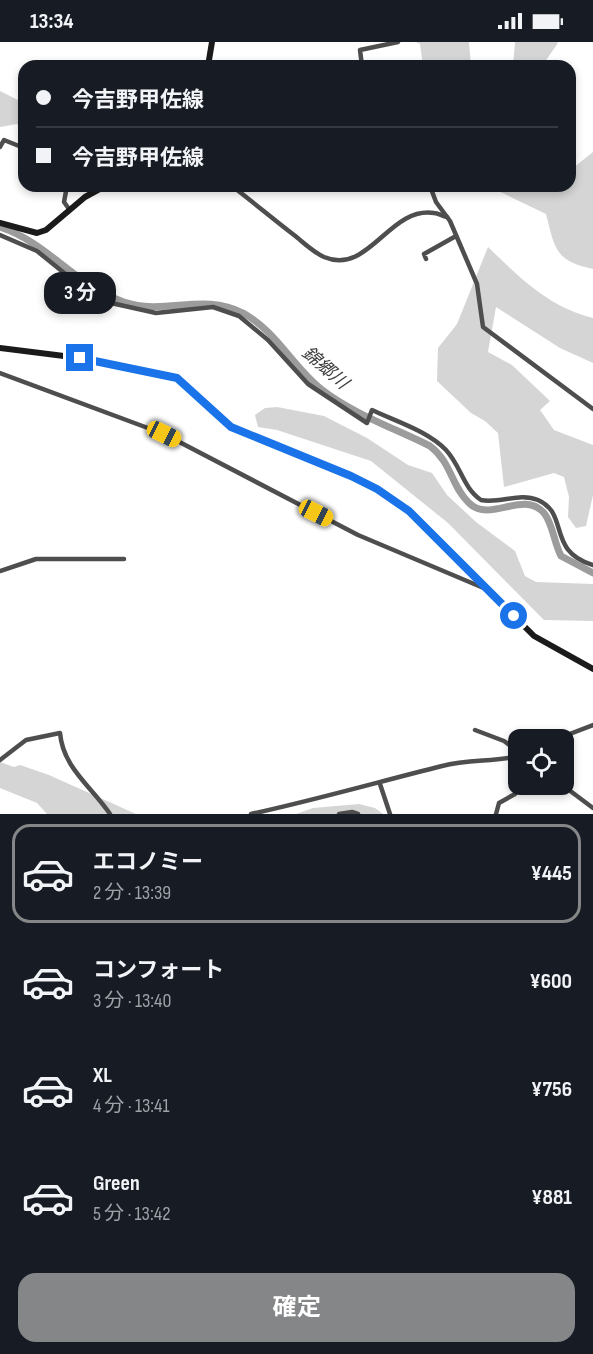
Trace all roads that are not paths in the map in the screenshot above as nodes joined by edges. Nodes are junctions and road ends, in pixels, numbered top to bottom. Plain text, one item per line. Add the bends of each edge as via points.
1 (212, 42) edge
2 (398, 42) edge
3 (209, 60) edge
4 (361, 60) edge
5 (18, 146) edge
6 (0, 147) edge
7 (66, 192) edge
8 (96, 192) edge
9 (240, 192) edge
10 (432, 192) edge
11 (69, 209) junction
12 (447, 217) junction
13 (0, 223) edge
14 (0, 235) edge
15 (456, 236) junction
16 (426, 259) dead end
17 (0, 348) edge
18 (0, 373) edge
19 (593, 410) edge
20 (124, 559) dead end
21 (593, 565) edge
22 (0, 571) edge
23 (488, 590) junction
24 (593, 669) edge
25 (593, 725) edge
26 (475, 730) dead end
27 (574, 732) edge
28 (508, 744) edge
29 (508, 757) edge
30 (0, 760) edge
31 (380, 784) junction
32 (574, 794) edge
33 (512, 795) edge
34 (593, 808) edge
35 (110, 814) edge
36 (251, 814) edge
37 (339, 814) edge
38 (358, 814) edge
39 (390, 814) edge
40 (496, 814) edge

1 - 3 main road
2 - 4 street via 360,50
5 - 6 street via 4,140
7 - 11 street via 64,202
8 - 11 main road
9 - 12 street via 316,252 334,260 361,254 396,223 411,217 433,212
10 - 12 street
11 - 13 main road via 37,233
12 - 15 street
14 - 21 street via 37,251 84,289 111,303 156,313 213,307 239,316 268,340 301,378 350,414 367,423 372,410 442,447 481,500 527,497 546,505 566,549
15 - 16 street via 424,254
15 - 19 street via 477,284 483,327
17 - 23 main road via 80,358 177,378 231,427 351,476 393,499
18 - 23 street via 164,434 358,535
20 - 22 street via 36,559
23 - 24 main road via 534,636
25 - 27 street
26 - 28 street
29 - 31 street via 468,760
30 - 35 street via 26,740 60,733 60,743 77,775
31 - 36 street
31 - 39 street
32 - 34 street
33 - 40 street via 499,803
37 - 38 street

